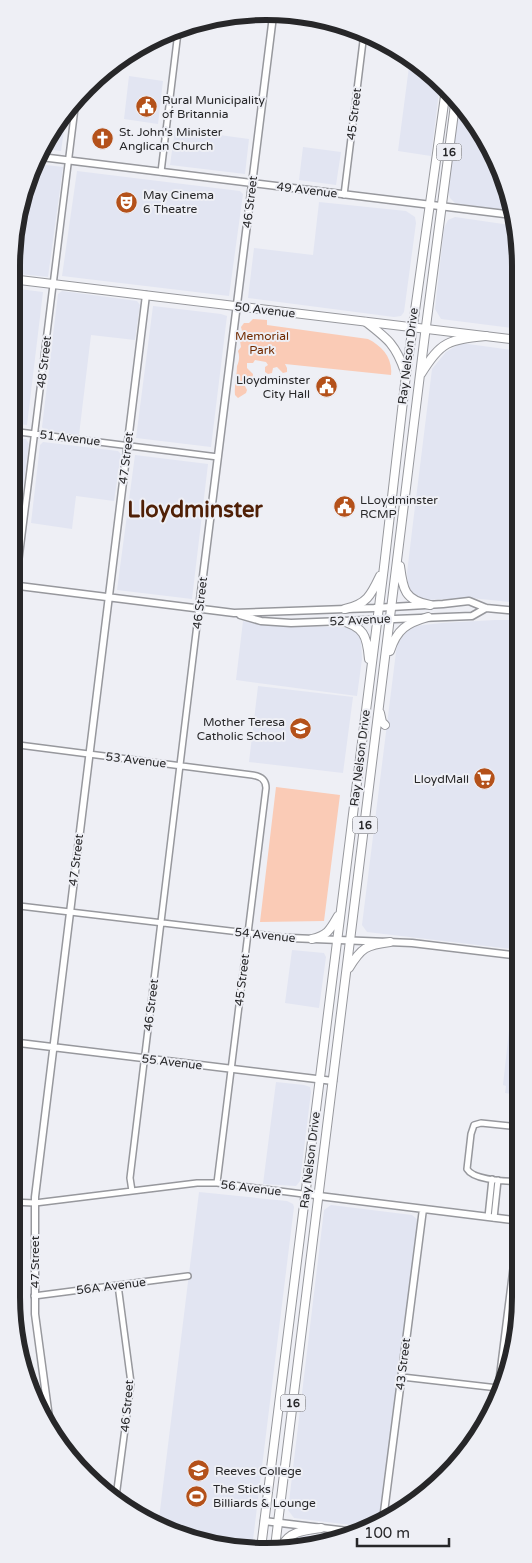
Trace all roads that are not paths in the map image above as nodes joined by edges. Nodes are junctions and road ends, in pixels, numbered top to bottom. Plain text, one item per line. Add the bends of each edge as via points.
1 (273, 20) edge
2 (177, 37) edge
3 (363, 40) edge
4 (445, 97) edge
5 (455, 108) edge
6 (75, 112) edge
7 (45, 157) edge
8 (69, 160) junction
9 (161, 172) junction
10 (252, 183) junction
11 (344, 195) junction
12 (430, 205) junction
13 (442, 207) junction
14 (506, 214) edge
15 (20, 280) edge
16 (53, 284) junction
17 (146, 296) junction
18 (237, 307) junction
19 (366, 322) junction
20 (412, 327) junction
21 (426, 328) junction
22 (486, 336) junction
23 (512, 339) edge
24 (406, 375) junction
25 (420, 376) junction
26 (20, 432) edge
27 (35, 434) junction
28 (127, 445) junction
29 (218, 457) junction
30 (20, 542) edge
31 (399, 552) junction
32 (384, 567) junction
33 (20, 586) edge
34 (108, 597) junction
35 (430, 605) junction
36 (392, 607) junction
37 (199, 608) junction
38 (379, 608) junction
39 (486, 608) junction
40 (345, 609) junction
41 (512, 610) edge
42 (234, 613) junction
43 (428, 617) junction
44 (378, 619) junction
45 (390, 619) junction
46 (339, 620) junction
47 (384, 667) junction
48 (370, 674) junction
49 (379, 709) junction
50 (385, 725) dead end
51 (20, 745) edge
52 (89, 754) junction
53 (180, 766) junction
54 (261, 777) joint
55 (20, 906) edge
56 (69, 912) junction
57 (340, 913) junction
58 (161, 923) junction
59 (248, 933) junction
60 (290, 938) joint
61 (312, 939) junction
62 (337, 940) junction
63 (350, 941) junction
64 (390, 942) junction
65 (512, 955) edge
66 (346, 972) junction
67 (20, 1043) edge
68 (53, 1048) junction
69 (144, 1058) junction
70 (231, 1069) junction
71 (321, 1080) junction
72 (333, 1081) junction
73 (512, 1126) edge
74 (495, 1180) junction
75 (512, 1181) edge
76 (217, 1183) junction
77 (132, 1191) junction
78 (306, 1194) junction
79 (319, 1196) junction
80 (20, 1202) edge
81 (35, 1203) junction
82 (423, 1209) junction
83 (491, 1217) junction
84 (512, 1220) edge
85 (188, 1276) dead end
86 (512, 1282) edge
87 (118, 1285) junction
88 (34, 1296) junction
89 (500, 1373) edge
90 (402, 1377) junction
91 (494, 1388) edge
92 (47, 1408) edge
93 (117, 1492) edge
94 (385, 1512) edge
95 (264, 1521) junction
96 (278, 1523) junction
97 (321, 1528) junction
98 (343, 1531) edge
99 (276, 1542) edge
100 (285, 1542) edge
101 (262, 1543) edge

1 - 10 street, 46 Street
2 - 9 street
3 - 11 street, 45 Street
4 - 12 main road, Ray Nelson Drive / 16
5 - 13 main road, Ray Nelson Drive / 16
6 - 8 street, 48 Street
7 - 8 street, 49 Avenue
8 - 9 street, 49 Avenue
8 - 16 street, 48 Street
9 - 10 street, 49 Avenue
10 - 11 street, 49 Avenue
10 - 18 street, 46 Street
11 - 12 street, 49 Avenue
12 - 13 street, 49 Avenue
12 - 20 main road, Ray Nelson Drive / 16
13 - 14 street, 49 Avenue
13 - 21 main road, Ray Nelson Drive / 16
15 - 16 main road, 50 Avenue
16 - 17 main road, 50 Avenue
16 - 27 street, 48 Street
17 - 18 main road, 50 Avenue
17 - 28 street, 47 Street
18 - 19 main road, 50 Avenue
18 - 29 street, 46 Street
19 - 20 main road, 50 Avenue
19 - 24 main road via 394,345
20 - 21 main road, 50 Avenue
20 - 24 main road, Ray Nelson Drive / 16
21 - 22 main road, 50 Avenue
21 - 25 main road, Ray Nelson Drive / 16
22 - 23 main road, 50 Avenue
22 - 25 main road via 447,343
24 - 32 main road, Ray Nelson Drive / 16
25 - 31 main road, Ray Nelson Drive / 16
26 - 27 street, 51 Avenue
27 - 28 street, 51 Avenue
27 - 30 street, 48 Street
28 - 29 street, 51 Avenue
28 - 34 street, 47 Street
29 - 37 street, 46 Street
31 - 35 main road via 407,595
31 - 36 main road, Ray Nelson Drive / 16
32 - 38 main road, Ray Nelson Drive / 16
32 - 40 main road via 363,603
33 - 34 street, 52 Avenue
34 - 37 street, 52 Avenue
34 - 52 street, 47 Street
35 - 36 street, 52 Avenue
35 - 39 street, 52 Avenue via 469,601
36 - 38 street, 52 Avenue
36 - 45 main road, Ray Nelson Drive / 16
37 - 42 street, 52 Avenue
37 - 53 street, 46 Street
38 - 40 street, 52 Avenue
38 - 44 main road, Ray Nelson Drive / 16
39 - 41 street, 52 Avenue
39 - 43 street, 52 Avenue via 472,616
40 - 42 street, 52 Avenue
42 - 46 street, 52 Avenue via 280,623
43 - 45 street, 52 Avenue
43 - 47 main road via 413,621 400,630
44 - 45 street, 52 Avenue
44 - 46 street, 52 Avenue
44 - 48 main road, Ray Nelson Drive / 16
45 - 47 main road, Ray Nelson Drive / 16
46 - 48 main road via 364,633
47 - 49 main road, Ray Nelson Drive / 16
48 - 57 main road, Ray Nelson Drive / 16
49 - 50 main road
49 - 63 main road, Ray Nelson Drive / 16
51 - 52 street, 53 Avenue
52 - 53 street, 53 Avenue
52 - 56 street, 47 Street
53 - 54 street, 53 Avenue
53 - 58 street, 46 Street
54 - 59 street, 45 Street via 266,788
55 - 56 street, 54 Avenue
56 - 58 street, 54 Avenue
56 - 68 street, 47 Street
57 - 61 main road via 324,936
57 - 62 main road, Ray Nelson Drive / 16
58 - 59 street, 54 Avenue
58 - 69 street, 46 Street
59 - 60 street, 54 Avenue
59 - 70 street, 45 Street
60 - 61 street, 54 Avenue
61 - 62 street, 54 Avenue
62 - 63 street, 54 Avenue
62 - 71 main road, Ray Nelson Drive / 16
63 - 64 street, 54 Avenue
63 - 66 main road, Ray Nelson Drive / 16
64 - 65 street, 54 Avenue
64 - 66 main road via 362,949
66 - 72 main road, Ray Nelson Drive / 16
67 - 68 street, 55 Avenue
68 - 69 street, 55 Avenue
68 - 81 street, 47 Street
69 - 70 street, 55 Avenue
69 - 77 street, 46 Street via 130,1178
70 - 71 street, 55 Avenue
70 - 76 street, 45 Street
71 - 72 street, 55 Avenue
71 - 78 main road, Ray Nelson Drive / 16
72 - 79 main road, Ray Nelson Drive / 16
73 - 74 street via 481,1122 472,1130 467,1169 472,1175
74 - 75 street
74 - 83 street
76 - 77 street, 56 Avenue
76 - 78 street, 56 Avenue
77 - 81 street, 56 Avenue
78 - 79 street, 56 Avenue
78 - 95 main road, Ray Nelson Drive / 16
79 - 82 street, 56 Avenue
79 - 96 main road, Ray Nelson Drive / 16
80 - 81 street, 56 Avenue
81 - 88 street, 47 Street
82 - 83 street, 56 Avenue
82 - 90 street, 43 Street
83 - 84 street, 56 Avenue
85 - 87 street, 56A Avenue
86 - 89 street
87 - 88 street, 56A Avenue
87 - 93 street, 46 Street via 131,1383
88 - 92 street, 47 Street
90 - 91 street
90 - 94 street, 43 Street
95 - 96 street
95 - 101 main road, Ray Nelson Drive / 16
96 - 97 street
96 - 99 main road, Ray Nelson Drive / 16
97 - 98 street
97 - 100 main road via 296,1532

